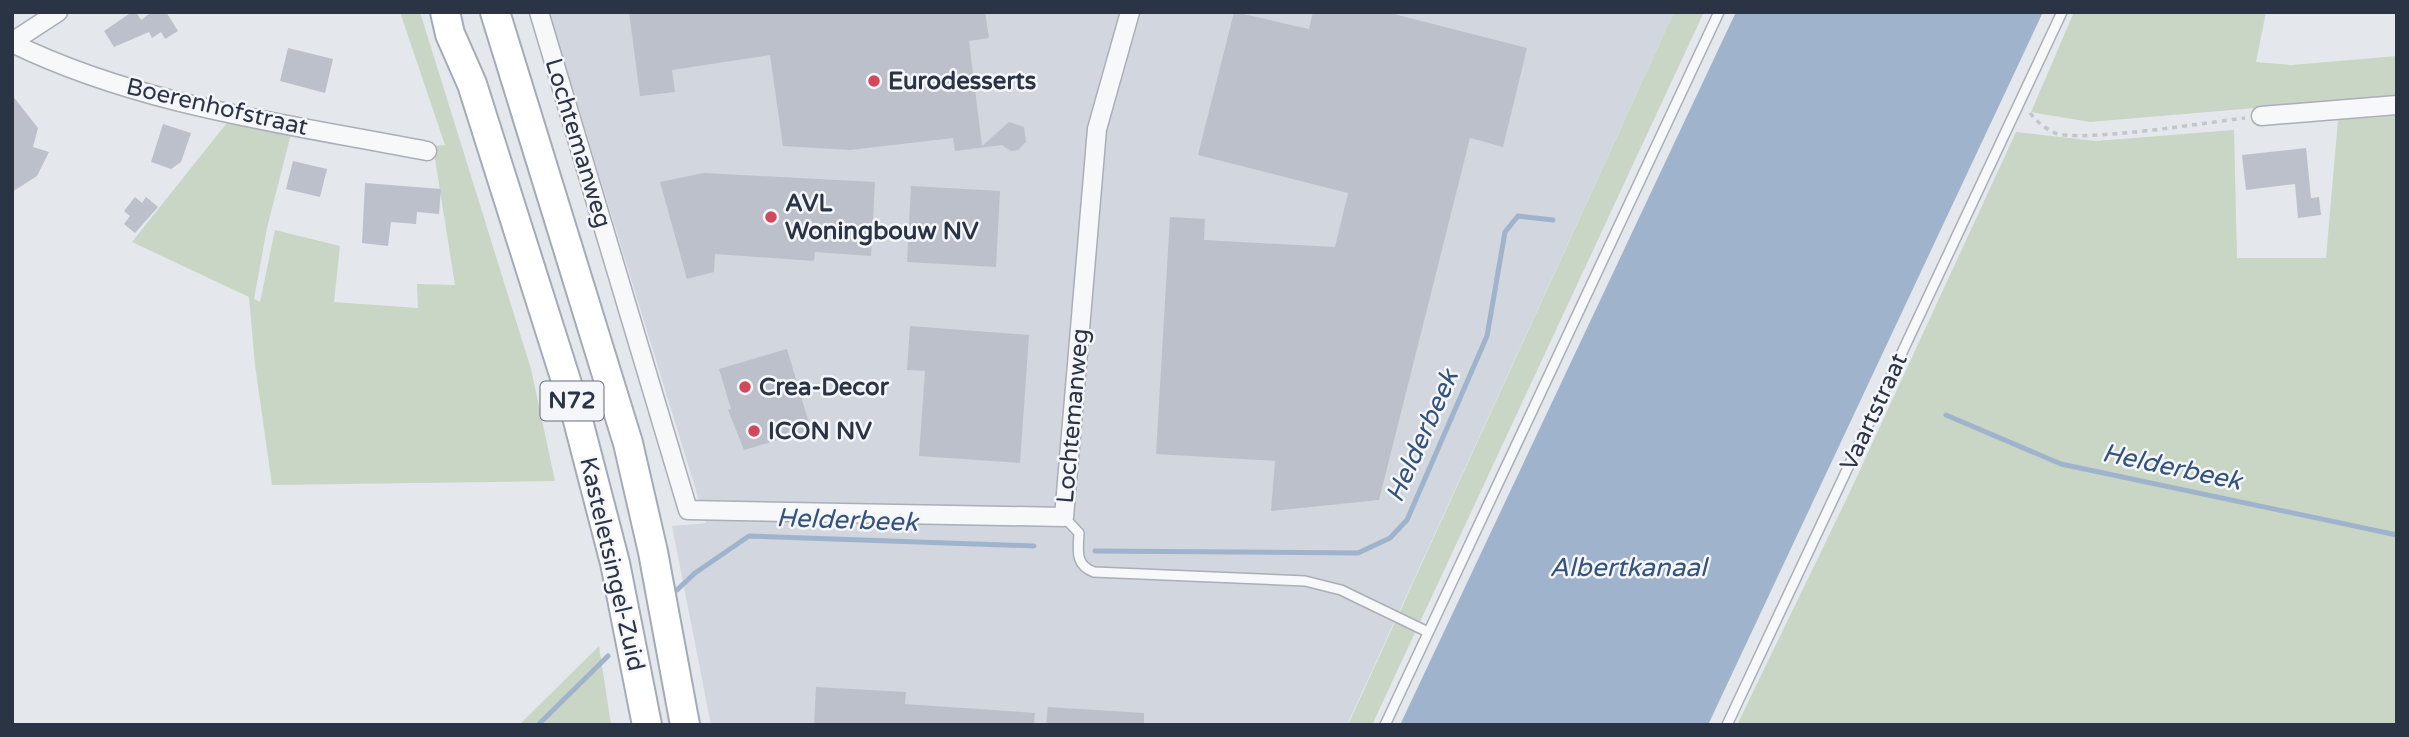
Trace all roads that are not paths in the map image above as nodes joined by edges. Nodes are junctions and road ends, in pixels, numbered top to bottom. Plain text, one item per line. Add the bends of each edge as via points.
1 (58, 12) edge
2 (495, 12) edge
3 (539, 12) edge
4 (1130, 12) edge
5 (1719, 12) edge
6 (2062, 12) edge
7 (447, 23) edge
8 (12, 43) edge
9 (2397, 105) edge
10 (2261, 117) road end
11 (427, 151) dead end
12 (1064, 517) junction
13 (1428, 632) junction
14 (648, 725) edge
15 (685, 725) edge
16 (1385, 725) edge
17 (1727, 725) edge

1 - 8 street
2 - 15 main road, Kasteletsingel-Zuid / N72 via 628,443
3 - 12 street, Lochtemanweg via 688,510
4 - 12 street, Lochtemanweg via 1097,129
5 - 13 lane
6 - 17 lane, Vaartstraat
7 - 14 main road, Kasteletsingel-Zuid / N72 via 472,84 575,409 615,563
8 - 11 street, Boerenhofstraat via 131,90
9 - 10 street
12 - 13 lane via 1079,533 1077,559 1094,572 1305,581 1341,590
13 - 16 lane

